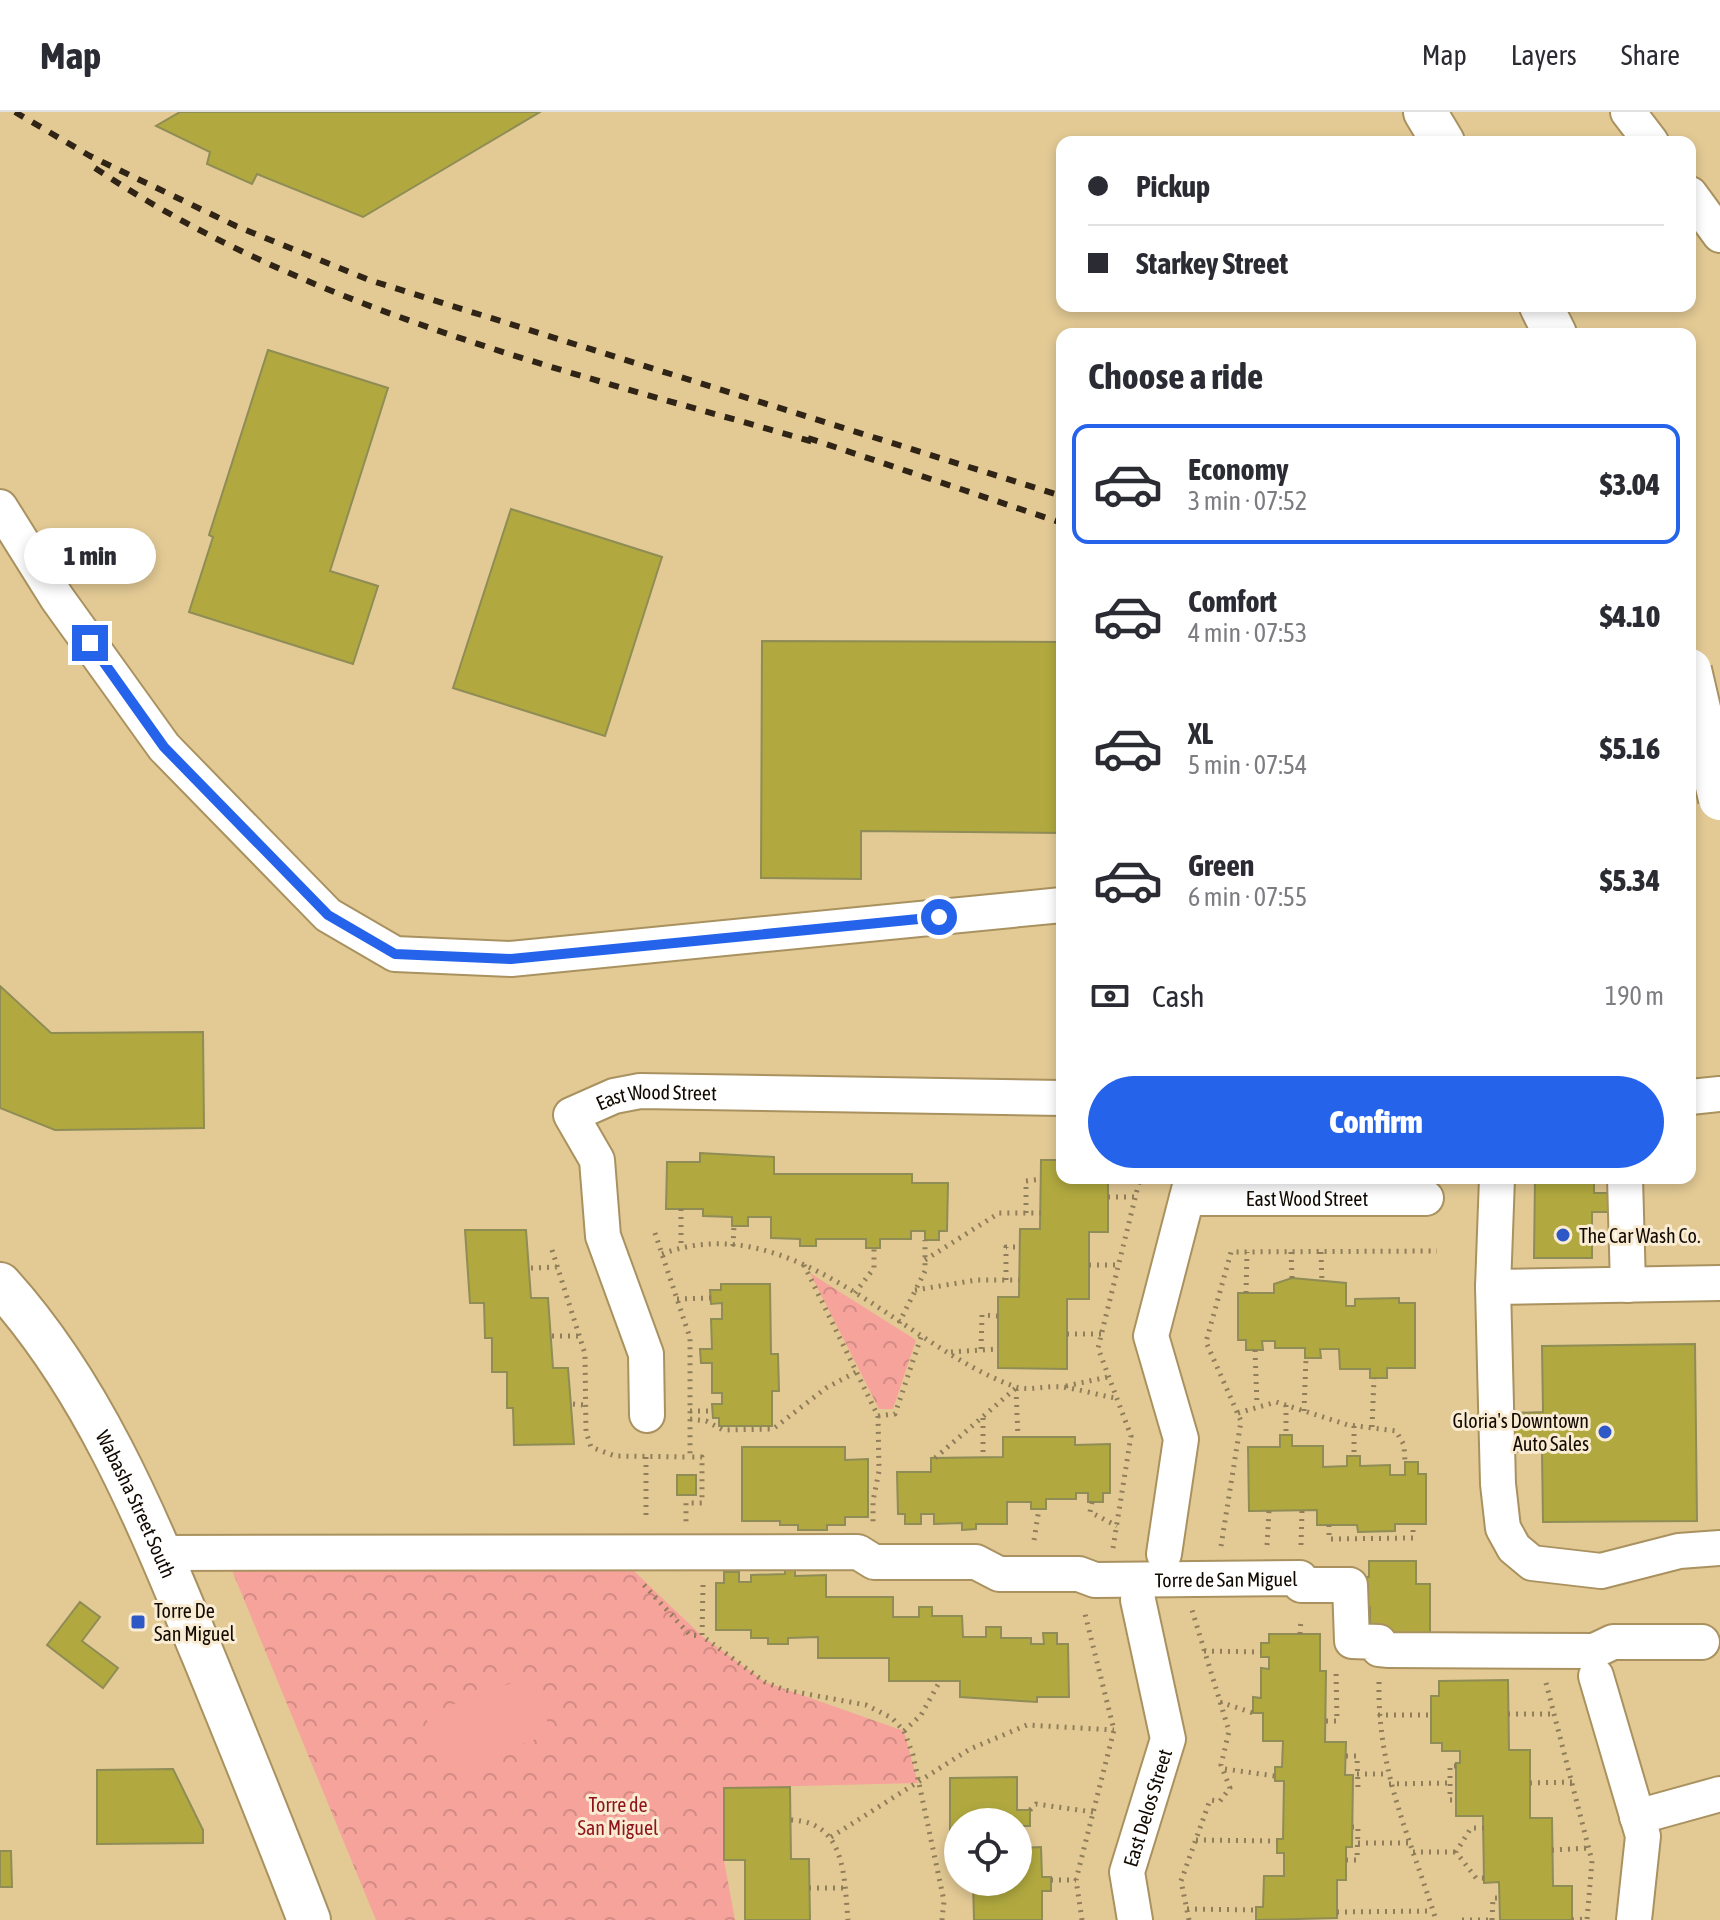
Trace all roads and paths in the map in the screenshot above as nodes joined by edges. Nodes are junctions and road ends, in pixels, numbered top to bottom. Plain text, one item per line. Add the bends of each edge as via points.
1 (1425, 112) edge
2 (1628, 112) edge
3 (1439, 136) edge
4 (1646, 136) edge
5 (1696, 202) edge
6 (1720, 235) edge
7 (0, 507) edge
8 (1696, 696) edge
9 (1720, 799) edge
10 (1056, 906) edge
11 (1720, 1094) edge
12 (1696, 1096) edge
13 (1056, 1098) edge
14 (1041, 1179) dead end
15 (1139, 1184) edge
16 (1497, 1184) edge
17 (1625, 1184) edge
18 (1189, 1188) edge
19 (1108, 1197) dead end
20 (1136, 1197) junction
21 (1426, 1198) dead end
22 (681, 1209) dead end
23 (1026, 1213) junction
24 (1041, 1213) dead end
25 (734, 1226) dead end
26 (655, 1233) dead end
27 (925, 1240) dead end
28 (681, 1246) junction
29 (733, 1246) junction
30 (1020, 1247) dead end
31 (874, 1248) dead end
32 (552, 1250) dead end
33 (1437, 1251) dead end
34 (1247, 1252) junction
35 (1291, 1252) junction
36 (1321, 1252) junction
37 (662, 1254) junction
38 (925, 1260) junction
39 (803, 1264) junction
40 (1089, 1265) dead end
41 (1119, 1265) junction
42 (558, 1267) junction
43 (531, 1268) dead end
44 (1292, 1278) dead end
45 (1006, 1280) junction
46 (1019, 1280) dead end
47 (1322, 1283) dead end
48 (1720, 1283) edge
49 (0, 1284) edge
50 (1628, 1285) junction
51 (1493, 1287) junction
52 (915, 1290) junction
53 (855, 1293) junction
54 (1246, 1293) dead end
55 (711, 1298) dead end
56 (677, 1299) junction
57 (998, 1316) dead end
58 (899, 1323) junction
59 (1067, 1334) dead end
60 (1101, 1334) junction
61 (552, 1336) dead end
62 (579, 1336) junction
63 (921, 1337) junction
64 (981, 1349) junction
65 (998, 1349) dead end
66 (1255, 1350) dead end
67 (949, 1352) junction
68 (690, 1356) junction
69 (700, 1356) dead end
70 (1306, 1358) dead end
71 (856, 1372) junction
72 (1108, 1377) junction
73 (1374, 1378) dead end
74 (1061, 1387) junction
75 (1016, 1388) junction
76 (1115, 1398) junction
77 (573, 1404) dead end
78 (585, 1405) junction
79 (1257, 1405) junction
80 (1286, 1405) junction
81 (690, 1411) junction
82 (713, 1411) dead end
83 (1304, 1411) junction
84 (1238, 1413) junction
85 (647, 1415) dead end
86 (878, 1416) junction
87 (983, 1417) junction
88 (690, 1419) junction
89 (1354, 1426) junction
90 (1372, 1427) junction
91 (1286, 1435) dead end
92 (1018, 1437) dead end
93 (1354, 1456) dead end
94 (646, 1457) junction
95 (690, 1457) junction
96 (983, 1457) dead end
97 (935, 1458) dead end
98 (1405, 1462) dead end
99 (1092, 1502) dead end
100 (1413, 1524) dead end
101 (1329, 1525) dead end
102 (1117, 1526) junction
103 (1720, 1548) edge
104 (630, 1552) junction
105 (694, 1552) junction
106 (161, 1553) junction
107 (874, 1562) junction
108 (1187, 1571) junction
109 (1094, 1577) junction
110 (1138, 1600) dead end
111 (702, 1636) junction
112 (1702, 1642) dead end
113 (1379, 1649) junction
114 (1204, 1651) junction
115 (1538, 1651) junction
116 (1261, 1652) dead end
117 (1336, 1657) dead end
118 (1596, 1676) dead end
119 (940, 1681) dead end
120 (1220, 1702) junction
121 (1253, 1713) dead end
122 (1508, 1714) dead end
123 (1555, 1714) junction
124 (1378, 1715) junction
125 (1431, 1715) dead end
126 (1326, 1721) dead end
127 (1114, 1730) junction
128 (904, 1731) junction
129 (1346, 1756) dead end
130 (1456, 1766) dead end
131 (1223, 1769) junction
132 (1357, 1774) junction
133 (1386, 1774) junction
134 (1275, 1776) dead end
135 (1572, 1782) junction
136 (918, 1783) junction
137 (1450, 1783) junction
138 (1530, 1783) dead end
139 (1389, 1784) junction
140 (1353, 1788) dead end
141 (1720, 1794) edge
142 (1456, 1800) dead end
143 (1032, 1808) edge
144 (1093, 1812) junction
145 (1637, 1817) junction
146 (791, 1820) dead end
147 (1353, 1827) dead end
148 (1484, 1828) dead end
149 (831, 1837) junction
150 (1196, 1840) junction
151 (1277, 1841) dead end
152 (1358, 1843) junction
153 (1410, 1843) junction
154 (1589, 1848) junction
155 (1552, 1850) dead end
156 (1413, 1852) junction
157 (1456, 1852) junction
158 (1346, 1860) dead end
159 (1484, 1878) dead end
160 (1051, 1880) dead end
161 (1076, 1880) junction
162 (809, 1888) dead end
163 (845, 1888) junction
164 (1500, 1898) dead end
165 (1187, 1909) junction
166 (1256, 1910) dead end
167 (1337, 1912) dead end
168 (1434, 1916) edge
169 (309, 1920) edge
170 (848, 1920) edge
171 (942, 1920) edge
172 (1082, 1920) edge
173 (1135, 1920) edge
174 (1189, 1920) edge
175 (1462, 1920) edge
176 (1492, 1920) edge
177 (1572, 1920) edge
178 (1587, 1920) edge
179 (1634, 1920) edge

1 - 3 main road
2 - 4 street
5 - 6 street
7 - 10 street via 57,598 164,747 328,915 395,954 511,959
8 - 9 main road, bridge
11 - 12 street
13 - 85 street, East Wood Street via 640,1091 571,1115 597,1160 603,1236 646,1354
14 - 23 path via 1026,1181
15 - 20 path
16 - 51 street
17 - 50 street
18 - 21 street, East Wood Street
18 - 108 street, East Wood Street via 1151,1336 1181,1439
19 - 20 path
20 - 41 path
22 - 28 path
23 - 24 path
23 - 38 path via 999,1213
25 - 29 path
26 - 37 path
27 - 38 path
28 - 29 path
28 - 37 path
29 - 39 path
30 - 45 path via 1006,1247
31 - 53 path via 874,1268
32 - 42 path
33 - 36 path
34 - 35 path
34 - 54 path
34 - 84 path via 1231,1252 1206,1342
35 - 36 path
35 - 44 path
36 - 47 path
37 - 56 path
38 - 52 path
39 - 53 path
39 - 71 path
40 - 41 path
41 - 60 path
42 - 43 path
42 - 62 path
45 - 46 path
45 - 52 path
48 - 50 street
49 - 106 main road, Wabasha Street South via 70,1375
50 - 51 street
51 - 103 street via 1498,1484 1503,1528 1514,1548 1532,1563 1601,1571 1679,1551
52 - 58 path
53 - 58 path
55 - 56 path
56 - 68 path via 690,1338
57 - 64 path via 982,1315
58 - 63 path
59 - 60 path
60 - 72 path via 1098,1348
61 - 62 path
62 - 78 path via 585,1354
63 - 67 path
63 - 86 path via 895,1414
64 - 65 path
64 - 67 path
66 - 79 path
67 - 75 path
68 - 69 path
68 - 81 path
70 - 83 path
71 - 86 path
71 - 88 path via 773,1429 723,1430
72 - 74 path
72 - 76 path
73 - 90 path
74 - 75 path
74 - 76 path
75 - 87 path
75 - 92 path
76 - 102 path via 1131,1436
77 - 78 path
78 - 94 path via 591,1447 615,1456
79 - 80 path
79 - 84 path
80 - 83 path
80 - 91 path
81 - 82 path
81 - 88 path
83 - 89 path
84 - 108 path via 1241,1421
86 - 107 path
87 - 96 path
87 - 97 path
88 - 95 path
89 - 90 path
89 - 93 path
90 - 98 path via 1396,1431
94 - 95 path
94 - 104 path
95 - 105 path via 702,1457 702,1503 686,1503
99 - 102 path via 1090,1512
100 - 101 path via 1413,1538 1383,1539 1329,1539
102 - 109 path
104 - 105 street, Torre de San Miguel
104 - 106 street, Torre de San Miguel
104 - 111 path via 690,1635
105 - 107 street, Torre de San Miguel via 858,1552
105 - 111 path
106 - 169 main road, Wabasha Street South
107 - 109 street, Torre de San Miguel via 976,1562 999,1574
108 - 109 street, Torre de San Miguel
108 - 113 street, Torre de San Miguel via 1300,1578 1301,1585 1350,1585 1352,1641 1379,1642
108 - 114 path
109 - 127 path via 1079,1587
110 - 173 street, East Delos Street via 1168,1739 1127,1872
111 - 128 path via 765,1682 879,1709
112 - 115 street, Torre de San Miguel via 1613,1642 1594,1651
113 - 115 street, Torre de San Miguel
113 - 124 path
114 - 116 path
114 - 120 path
115 - 123 path
117 - 126 path via 1337,1721
118 - 145 street
119 - 128 path via 921,1715
120 - 121 path
120 - 131 path via 1229,1731
122 - 123 path
123 - 135 path
124 - 125 path
124 - 133 path
127 - 136 path via 1027,1725 970,1749
127 - 144 path
128 - 136 path
129 - 132 path via 1357,1756
130 - 137 path via 1450,1766
131 - 134 path
131 - 150 path via 1230,1788 1220,1801 1210,1800
132 - 133 path
132 - 140 path via 1358,1788
133 - 139 path
135 - 138 path
135 - 154 path
136 - 149 path
136 - 171 path via 944,1901
137 - 139 path
137 - 142 path via 1450,1800
139 - 153 path
141 - 145 street
143 - 144 path via 1036,1804
144 - 161 path
145 - 179 street via 1643,1836
146 - 149 path via 815,1823
147 - 152 path via 1358,1827
148 - 157 path via 1471,1828
149 - 163 path
150 - 151 path
150 - 165 path via 1181,1881
152 - 153 path
152 - 158 path via 1357,1860
153 - 156 path
154 - 155 path
154 - 178 path
156 - 157 path
156 - 168 path
157 - 159 path via 1476,1878
160 - 161 path
161 - 172 path
162 - 163 path
163 - 170 path
164 - 176 path via 1493,1898
165 - 166 path
165 - 174 path
167 - 168 path
175 - 176 path
177 - 178 path

